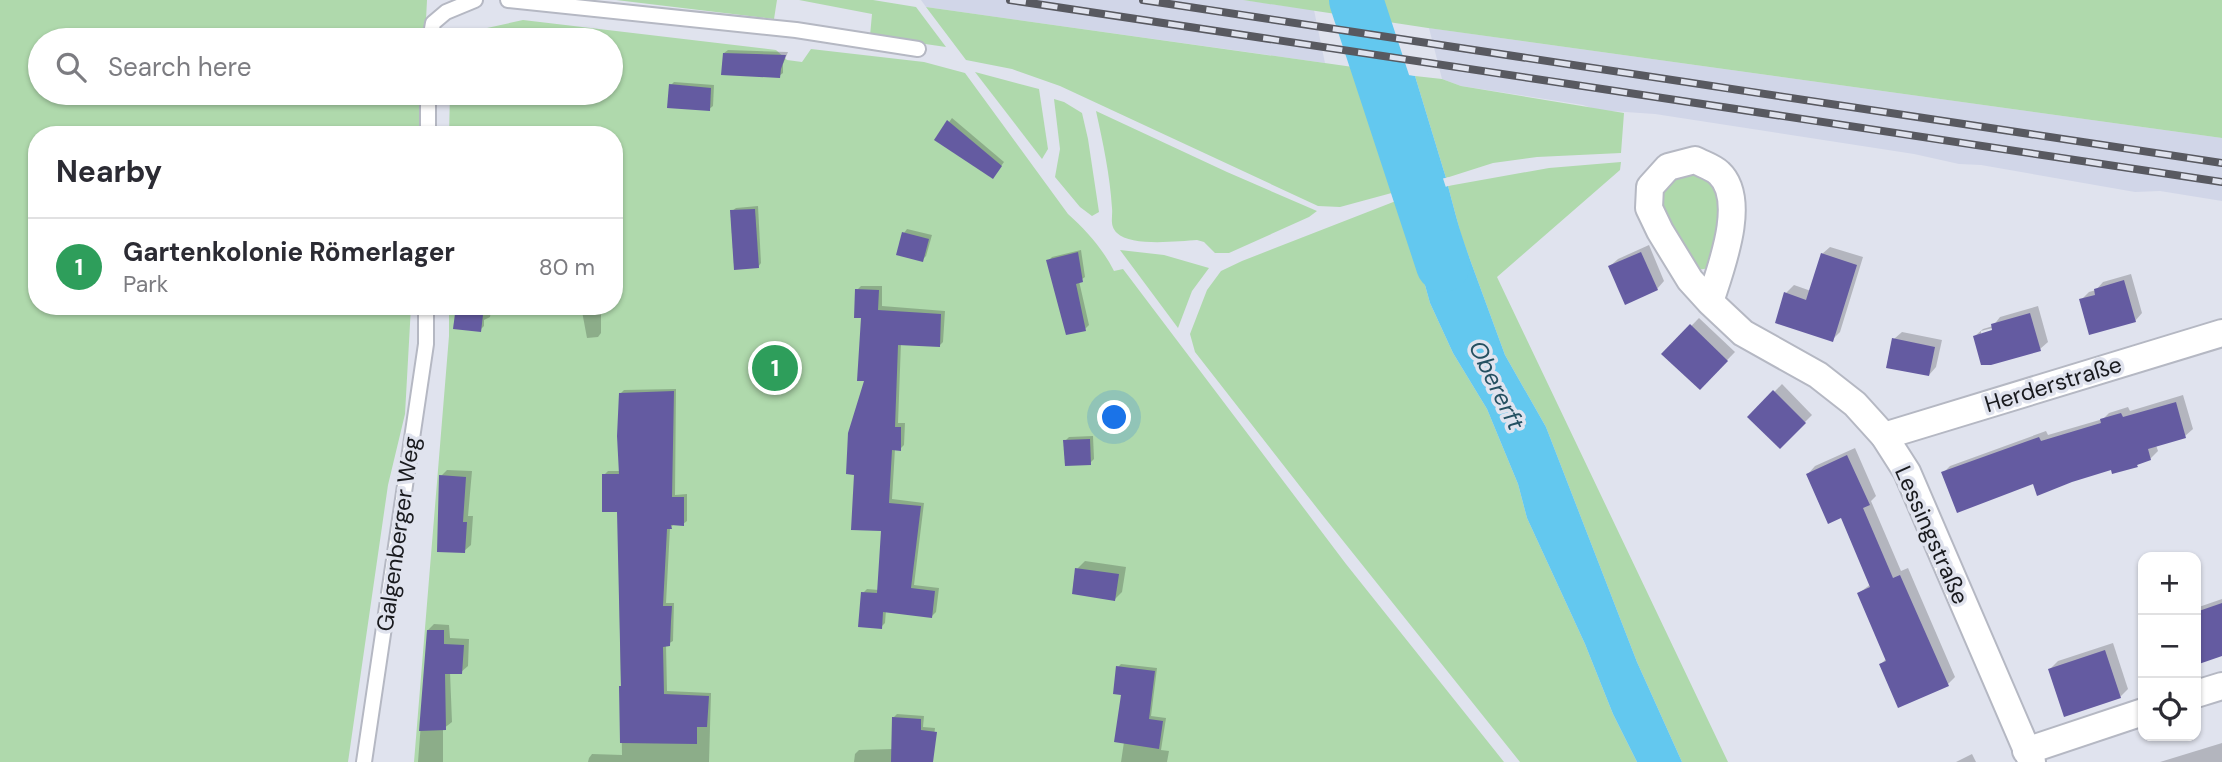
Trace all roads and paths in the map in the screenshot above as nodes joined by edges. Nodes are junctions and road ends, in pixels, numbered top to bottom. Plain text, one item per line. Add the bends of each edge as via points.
1 (475, 0) edge
2 (508, 0) edge
3 (432, 28) edge
4 (918, 49) dead end
5 (428, 105) edge
6 (428, 126) edge
7 (1710, 302) junction
8 (426, 315) edge
9 (2222, 333) edge
10 (1884, 436) junction
11 (2222, 685) edge
12 (2201, 692) edge
13 (2138, 714) edge
14 (2029, 756) edge
15 (364, 762) edge

1 - 3 lane via 446,12
2 - 4 lane via 796,30
5 - 6 lane
7 - 7 street, Lessingstraße via 1727,250 1732,193 1719,173 1695,160 1668,167 1650,187 1649,208 1690,280
7 - 10 street, Lessingstraße via 1743,333 1818,375 1855,404
8 - 15 lane, Galgenberger Weg via 426,344
9 - 10 street, Herderstraße
10 - 14 street, Lessingstraße via 1907,472
11 - 12 street
13 - 14 street

